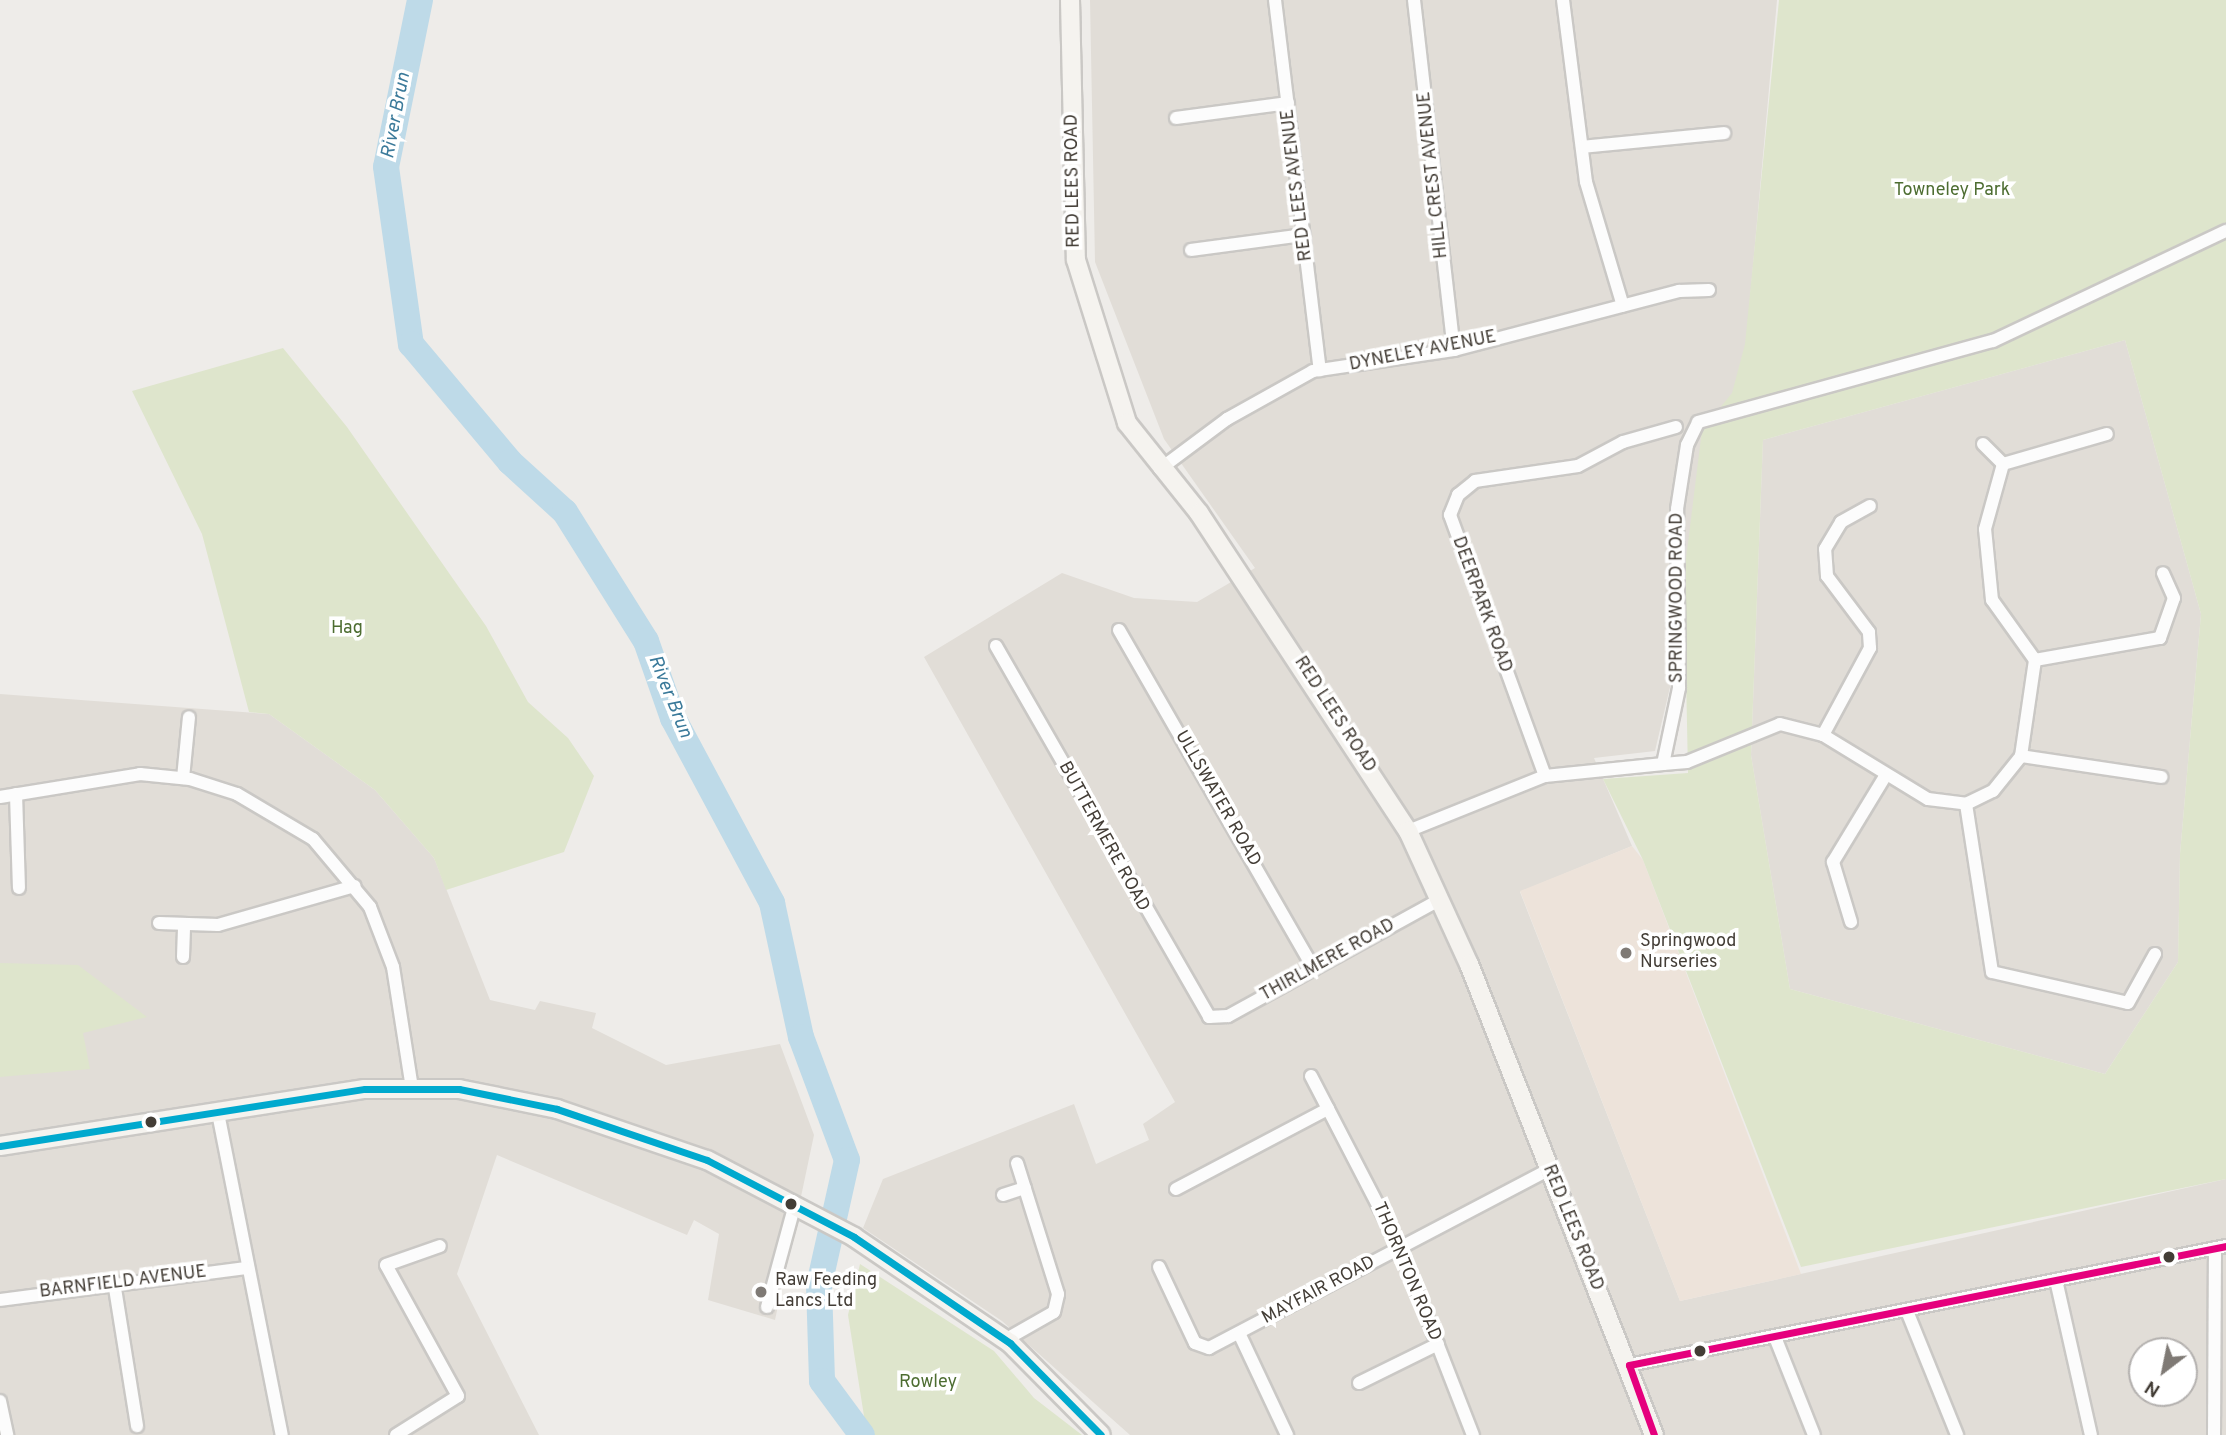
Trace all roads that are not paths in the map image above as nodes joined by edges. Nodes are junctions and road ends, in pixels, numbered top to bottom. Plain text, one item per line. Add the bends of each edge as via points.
1 (1070, 0) edge
2 (1275, 0) edge
3 (1414, 0) edge
4 (1563, 0) edge
5 (1288, 103) junction
6 (1176, 118) dead end
7 (1724, 133) dead end
8 (1582, 147) junction
9 (2226, 231) edge
10 (1304, 235) junction
11 (1191, 250) dead end
12 (1709, 290) dead end
13 (1623, 306) junction
14 (1454, 351) junction
15 (1320, 370) junction
16 (1676, 427) dead end
17 (2107, 434) dead end
18 (1983, 444) dead end
19 (2003, 464) junction
20 (1160, 469) junction
21 (1870, 506) dead end
22 (2164, 572) dead end
23 (1119, 630) dead end
24 (996, 646) dead end
25 (2035, 660) junction
26 (189, 717) dead end
27 (1824, 735) junction
28 (2021, 756) junction
29 (1663, 764) junction
30 (1886, 775) junction
31 (1545, 776) junction
32 (2161, 777) dead end
33 (183, 778) junction
34 (16, 794) junction
35 (0, 797) edge
36 (1966, 804) junction
37 (1408, 831) junction
38 (355, 886) junction
39 (19, 888) dead end
40 (1437, 901) junction
41 (1852, 922) dead end
42 (159, 923) dead end
43 (184, 924) junction
44 (2155, 954) dead end
45 (183, 957) dead end
46 (1314, 969) junction
47 (1218, 1019) joint
48 (1311, 1076) dead end
49 (412, 1089) junction
50 (1328, 1110) junction
51 (218, 1113) junction
52 (0, 1146) edge
53 (1017, 1163) dead end
54 (1548, 1170) junction
55 (1025, 1188) junction
56 (1176, 1189) dead end
57 (1003, 1195) dead end
58 (795, 1204) junction
59 (440, 1246) dead end
60 (2220, 1247) edge
61 (1400, 1248) junction
62 (1159, 1267) dead end
63 (246, 1268) junction
64 (2056, 1280) junction
65 (114, 1282) junction
66 (0, 1300) edge
67 (767, 1307) dead end
68 (1907, 1311) junction
69 (1239, 1333) junction
70 (1775, 1337) junction
71 (1005, 1340) junction
72 (1437, 1344) junction
73 (1629, 1365) junction
74 (1359, 1383) dead end
75 (0, 1401) edge
76 (137, 1426) dead end
77 (7, 1435) edge
78 (282, 1435) edge
79 (396, 1435) edge
80 (1101, 1435) edge
81 (1287, 1435) edge
82 (1473, 1435) edge
83 (1654, 1435) edge
84 (1814, 1435) edge
85 (1957, 1435) edge
86 (2091, 1435) edge
87 (2214, 1435) edge

1 - 20 street, RED LEES ROAD via 1076,260 1127,423
2 - 5 street, RED LEES AVENUE
3 - 14 street, HILL CREST AVENUE
4 - 8 street
5 - 6 street
5 - 10 street, RED LEES AVENUE
7 - 8 street
8 - 13 street
9 - 29 street, SPRINGWOOD ROAD via 1993,341 1698,422 1687,445 1677,509 1679,688
10 - 11 street
10 - 15 street, RED LEES AVENUE
12 - 13 street, DYNELEY AVENUE via 1695,288
13 - 14 street, DYNELEY AVENUE
14 - 15 street, DYNELEY AVENUE
15 - 20 street, DYNELEY AVENUE via 1227,419
16 - 31 street, DEERPARK ROAD via 1623,442 1578,466 1475,481 1458,495 1450,515
17 - 19 street
18 - 19 street
19 - 25 street via 1985,529 1992,600
20 - 37 street, RED LEES ROAD via 1199,513
21 - 27 street via 1841,522 1825,549 1827,576 1869,632 1870,648
22 - 25 street via 2174,598 2160,638
23 - 46 street, ULLSWATER ROAD
24 - 47 street, BUTTERMERE ROAD via 1194,999
25 - 28 street
26 - 33 street
27 - 29 street via 1780,724 1687,762
27 - 30 street
28 - 32 street
28 - 36 street via 1993,791
29 - 31 street
30 - 36 street via 1928,799
30 - 41 street via 1833,862
31 - 37 street
33 - 34 street via 140,774
33 - 38 street via 237,794 279,815 313,839
34 - 35 street
34 - 39 street
36 - 44 street via 1992,972 2128,1003
37 - 40 street, RED LEES ROAD
38 - 43 street via 218,925
38 - 49 street via 393,967
40 - 46 street, THIRLMERE ROAD
40 - 54 street, RED LEES ROAD
42 - 43 street
43 - 45 street
46 - 47 street, THIRLMERE ROAD
48 - 50 street, THORNTON ROAD
49 - 51 street via 311,1095
49 - 58 street via 508,1097 636,1132
50 - 56 street
50 - 61 street, THORNTON ROAD
51 - 52 street
51 - 63 street
53 - 55 street
54 - 61 street, MAYFAIR ROAD
54 - 73 street, RED LEES ROAD
55 - 57 street
55 - 71 street via 1057,1305
58 - 67 street
58 - 71 street
59 - 79 street via 386,1265 458,1396
60 - 64 street
60 - 87 street
61 - 69 street, MAYFAIR ROAD
61 - 72 street, THORNTON ROAD
62 - 69 street, MAYFAIR ROAD via 1195,1343 1209,1348
63 - 65 street, BARNFIELD AVENUE
63 - 78 street
64 - 68 street
64 - 86 street
65 - 66 street, BARNFIELD AVENUE
65 - 76 street
68 - 70 street
68 - 85 street
69 - 81 street
70 - 73 street
70 - 84 street
71 - 80 street
72 - 74 street
72 - 82 street, THORNTON ROAD
73 - 83 street, RED LEES ROAD
75 - 77 street

